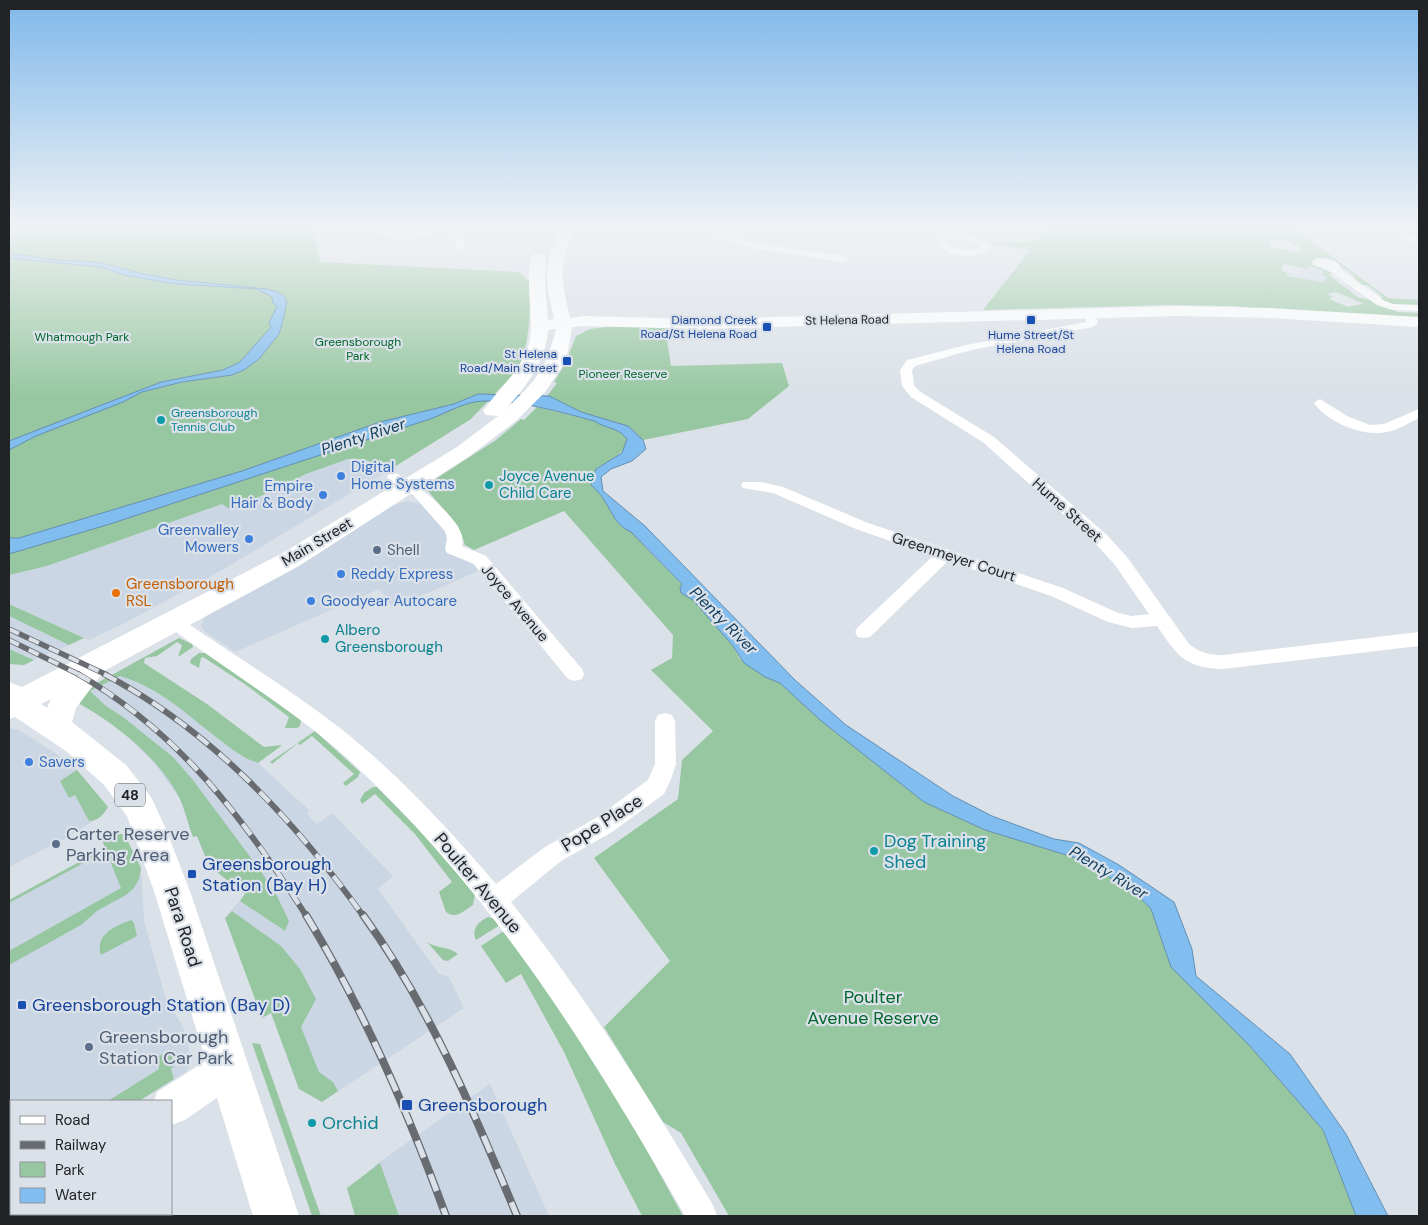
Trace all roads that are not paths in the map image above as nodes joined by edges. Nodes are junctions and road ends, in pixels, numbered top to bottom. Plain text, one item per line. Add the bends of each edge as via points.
1 (538, 282) edge
2 (556, 282) edge
3 (1350, 282) edge
4 (557, 297) junction
5 (1419, 308) edge
6 (1090, 314) junction
7 (602, 315) junction
8 (540, 322) junction
9 (724, 322) junction
10 (1419, 322) edge
11 (562, 326) junction
12 (1320, 403) dead end
13 (1419, 413) edge
14 (499, 416) junction
15 (402, 482) junction
16 (748, 485) dead end
17 (945, 554) junction
18 (1161, 619) junction
19 (174, 622) junction
20 (864, 632) dead end
21 (1419, 639) edge
22 (94, 655) junction
23 (575, 674) dead end
24 (56, 682) junction
25 (11, 697) edge
26 (665, 721) dead end
27 (56, 727) junction
28 (494, 900) junction
29 (228, 1068) junction
30 (172, 1105) edge
31 (276, 1216) edge
32 (702, 1216) edge

1 - 8 main road, Main Street
2 - 4 main road
3 - 5 street via 1381,303
4 - 7 main road via 580,309
4 - 11 main road
6 - 9 main road, St Helena Road
6 - 10 main road, St Helena Road via 1242,312
6 - 18 street, Hume Street via 1092,323 1089,325 916,361 906,367 907,383 915,394 989,440 1101,539 1121,561
7 - 9 main road, St Helena Road
7 - 11 main road, St Helena Road
8 - 11 main road, St Helena Road
8 - 14 main road, Main Street via 535,354
9 - 11 main road, St Helena Road via 622,322 590,327
11 - 14 main road, Main Street via 556,360 543,381 530,397
12 - 13 street via 1343,418 1372,428 1388,428
14 - 15 main road, Main Street via 480,440
15 - 19 main road, Main Street via 297,555
15 - 22 main road, Main Street via 255,560
15 - 23 street, Joyce Avenue via 418,492 452,530 455,539 453,549 480,560
16 - 17 street, Greenmeyer Court via 778,490 862,526
17 - 18 street, Greenmeyer Court via 1058,592 1114,618 1132,622
17 - 20 street
18 - 21 street, Hume Street via 1189,654 1212,662
19 - 22 main road, Main Street
19 - 28 street, Poulter Avenue via 281,694 354,752 428,823
22 - 24 main road
24 - 25 main road
24 - 27 main road via 63,704
25 - 27 main road, Para Road / 48 via 36,717
26 - 28 street, Pope Place via 666,766 656,787 604,826 553,854
27 - 29 main road, Para Road / 48 via 115,775 139,807 166,872
28 - 32 street, Poulter Avenue via 611,1062
29 - 30 main road
29 - 31 main road, Para Road / 48

